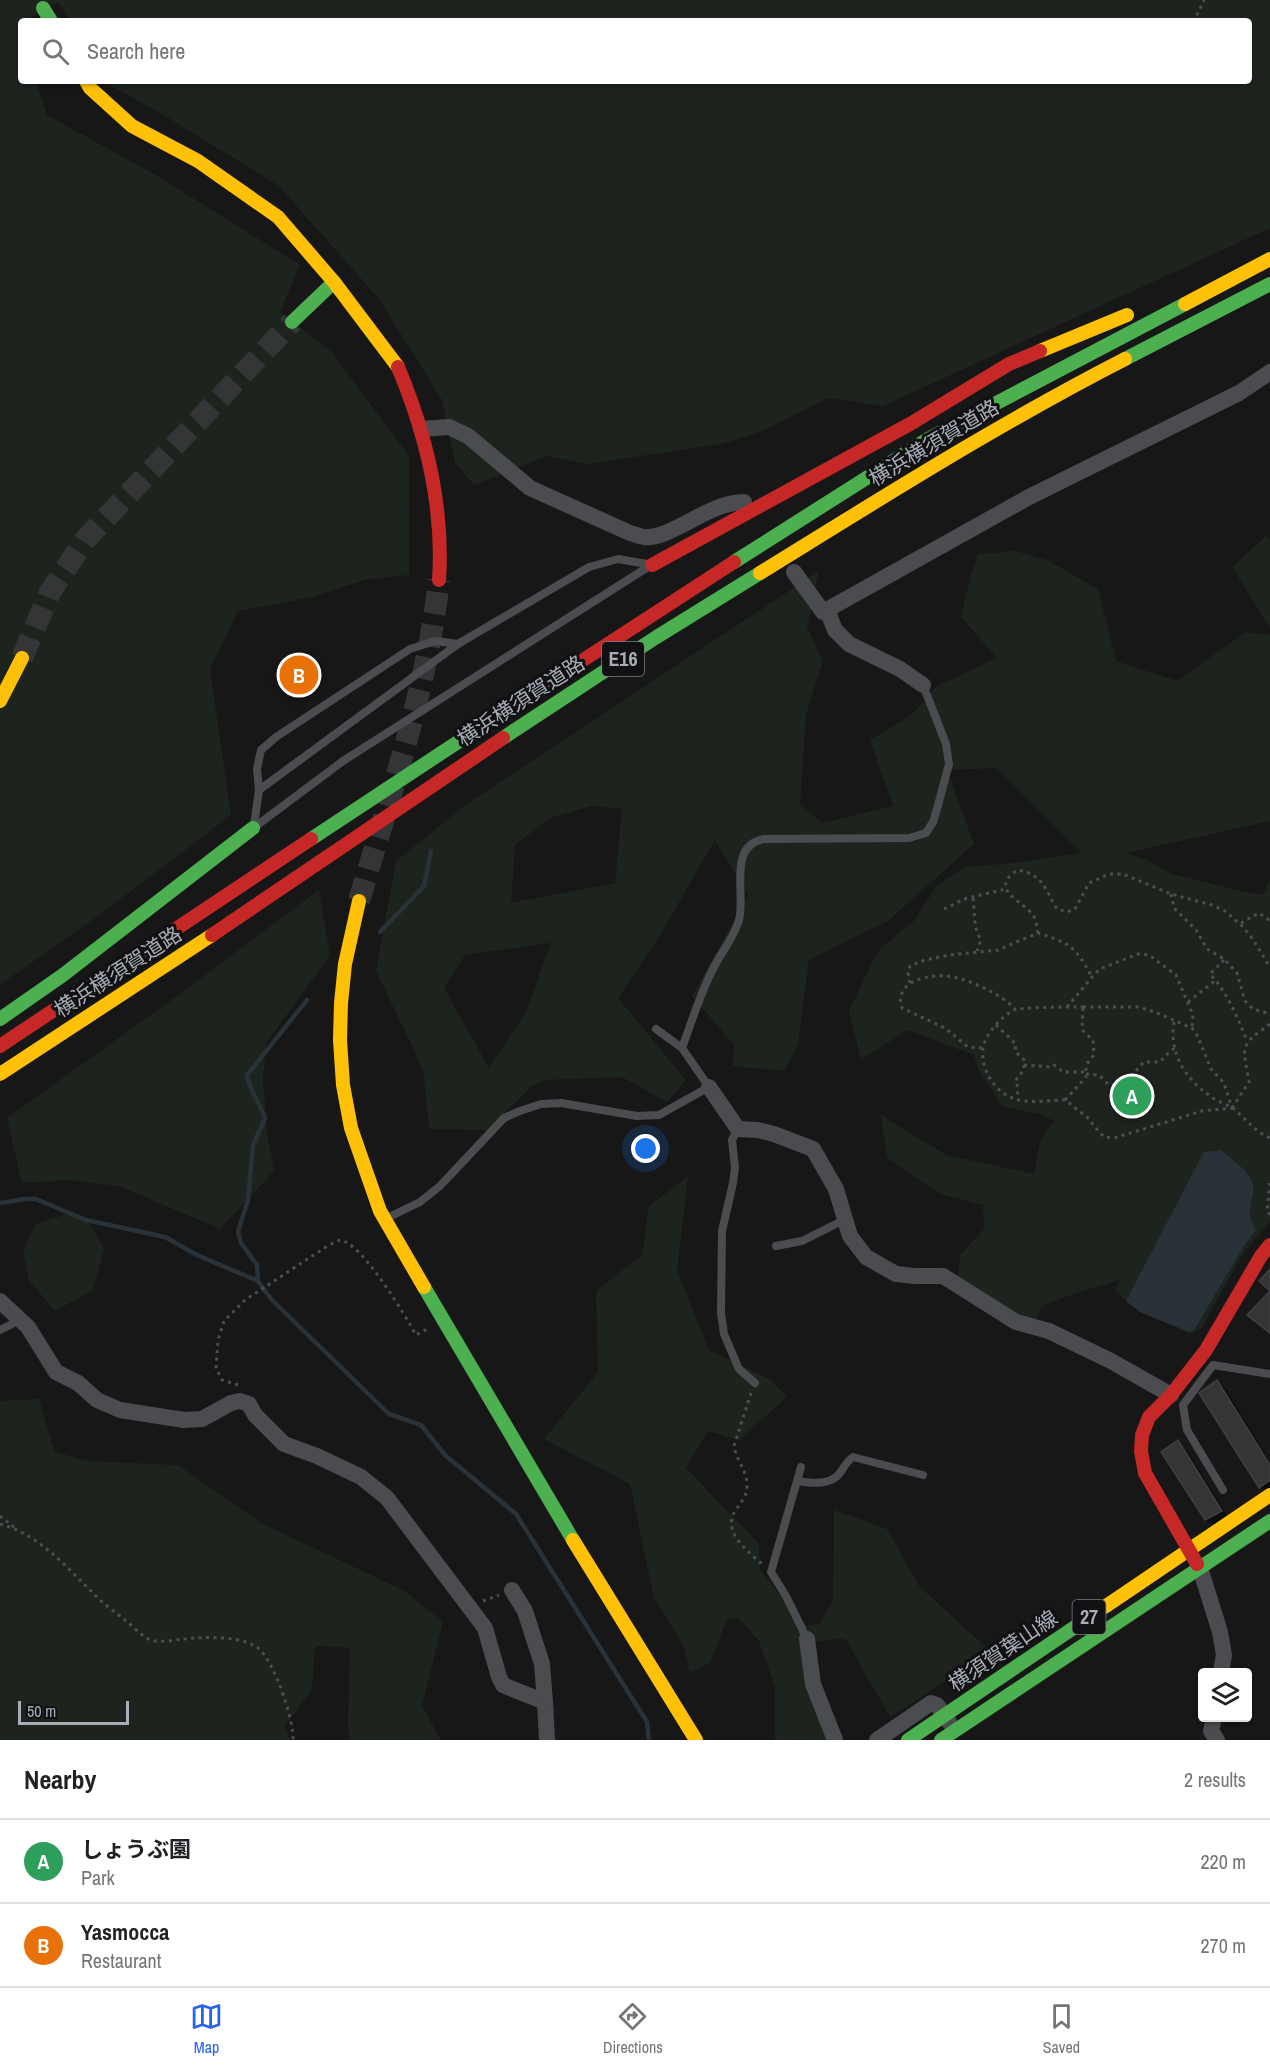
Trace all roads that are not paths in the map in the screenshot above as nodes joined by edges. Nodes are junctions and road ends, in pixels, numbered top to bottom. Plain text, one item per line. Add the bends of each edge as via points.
1 (43, 8) dead end
2 (49, 18) edge
3 (88, 84) edge
4 (1268, 260) edge
5 (334, 282) junction
6 (1270, 284) edge
7 (1160, 301) dead end
8 (1138, 310) dead end
9 (292, 322) tunnel mouth
10 (1270, 372) edge
11 (421, 429) junction
12 (744, 502) dead end
13 (652, 565) junction
14 (794, 572) dead end
15 (439, 580) tunnel mouth
16 (827, 610) junction
17 (458, 644) junction
18 (22, 657) tunnel mouth
19 (923, 685) joint
20 (0, 701) edge
21 (259, 790) junction
22 (253, 828) junction
23 (359, 901) tunnel mouth
24 (219, 931) junction
25 (0, 1019) edge
26 (656, 1029) dead end
27 (0, 1046) edge
28 (682, 1047) junction
29 (47, 1060) dead end
30 (0, 1074) edge
31 (710, 1087) junction
32 (738, 1129) junction
33 (385, 1219) junction
34 (844, 1220) junction
35 (1270, 1245) edge
36 (776, 1246) dead end
37 (0, 1301) edge
38 (20, 1320) junction
39 (0, 1330) edge
40 (1270, 1374) edge
41 (755, 1383) road end
42 (1171, 1395) junction
43 (801, 1467) dead end
44 (923, 1475) dead end
45 (798, 1481) junction
46 (1224, 1490) dead end
47 (1270, 1495) edge
48 (1270, 1521) edge
49 (1189, 1550) junction
50 (1200, 1568) junction
51 (512, 1590) road end
52 (807, 1639) joint
53 (1222, 1668) edge
54 (545, 1702) junction
55 (945, 1716) junction
56 (1213, 1722) edge
57 (948, 1736) edge
58 (547, 1740) edge
59 (696, 1740) edge
60 (836, 1740) edge
61 (878, 1740) edge
62 (908, 1740) edge
63 (1217, 1740) edge

1 - 2 main road
3 - 5 main road via 132,126 198,161 278,218
4 - 7 main road
4 - 27 main road, 横浜横須賀道路 / E16 via 928,439 585,658
5 - 9 main road
5 - 11 main road via 397,366
6 - 24 main road, 横浜横須賀道路 / E16 via 1072,387 655,638 465,762
8 - 13 main road via 1009,364 910,424
10 - 16 street via 1239,393 1029,497
11 - 12 street via 448,427 468,436 530,488 645,537 660,535 714,508
11 - 15 main road via 436,499 441,549
13 - 17 lane via 618,559 589,567
13 - 22 lane via 343,761
14 - 16 street via 822,612
16 - 19 street via 835,630 849,644
17 - 21 lane
17 - 21 lane via 435,641 410,649 276,737 261,750 257,769
18 - 20 main road
19 - 28 lane via 946,744 949,765 926,833 909,838 764,839 748,847 741,858 739,920 712,969
21 - 22 lane
22 - 25 main road
23 - 33 main road via 341,1003 343,1085 351,1128
24 - 29 main road
24 - 30 main road, 横浜横須賀道路 / E16
26 - 28 lane
28 - 31 lane
31 - 32 street
31 - 33 lane via 659,1115 637,1116 561,1103 520,1111 504,1118 440,1186 420,1202
32 - 34 street via 774,1134 813,1149 836,1189
32 - 41 lane via 732,1140 735,1167 722,1231 721,1313 724,1334 739,1369
33 - 59 main road via 555,1510
34 - 36 lane via 802,1241
34 - 42 street via 850,1236 866,1257 896,1274 943,1276 1016,1322 1049,1331
35 - 42 main road via 1206,1350
37 - 38 street
38 - 39 lane
38 - 54 street via 56,1372 78,1383 97,1400 120,1410 184,1420 202,1419 231,1403 245,1402 284,1444 361,1478 387,1498 470,1606 485,1628 503,1685
40 - 46 lane via 1213,1365 1183,1405 1187,1430
42 - 49 main road via 1149,1417 1141,1451 1145,1473
43 - 45 lane
44 - 45 lane via 853,1457 838,1476 822,1484
45 - 52 lane via 771,1572
47 - 49 main road, 横須賀葉山線 / 27
48 - 50 main road, 横須賀葉山線 / 27
49 - 50 main road
49 - 55 main road, 横須賀葉山線 / 27
50 - 53 street via 1220,1632
50 - 57 main road, 横須賀葉山線 / 27
51 - 54 street via 525,1611 542,1664
52 - 60 street via 813,1684
54 - 58 street
55 - 57 street
55 - 61 street via 931,1703
55 - 62 main road, 横須賀葉山線 / 27
56 - 63 street via 1211,1731

